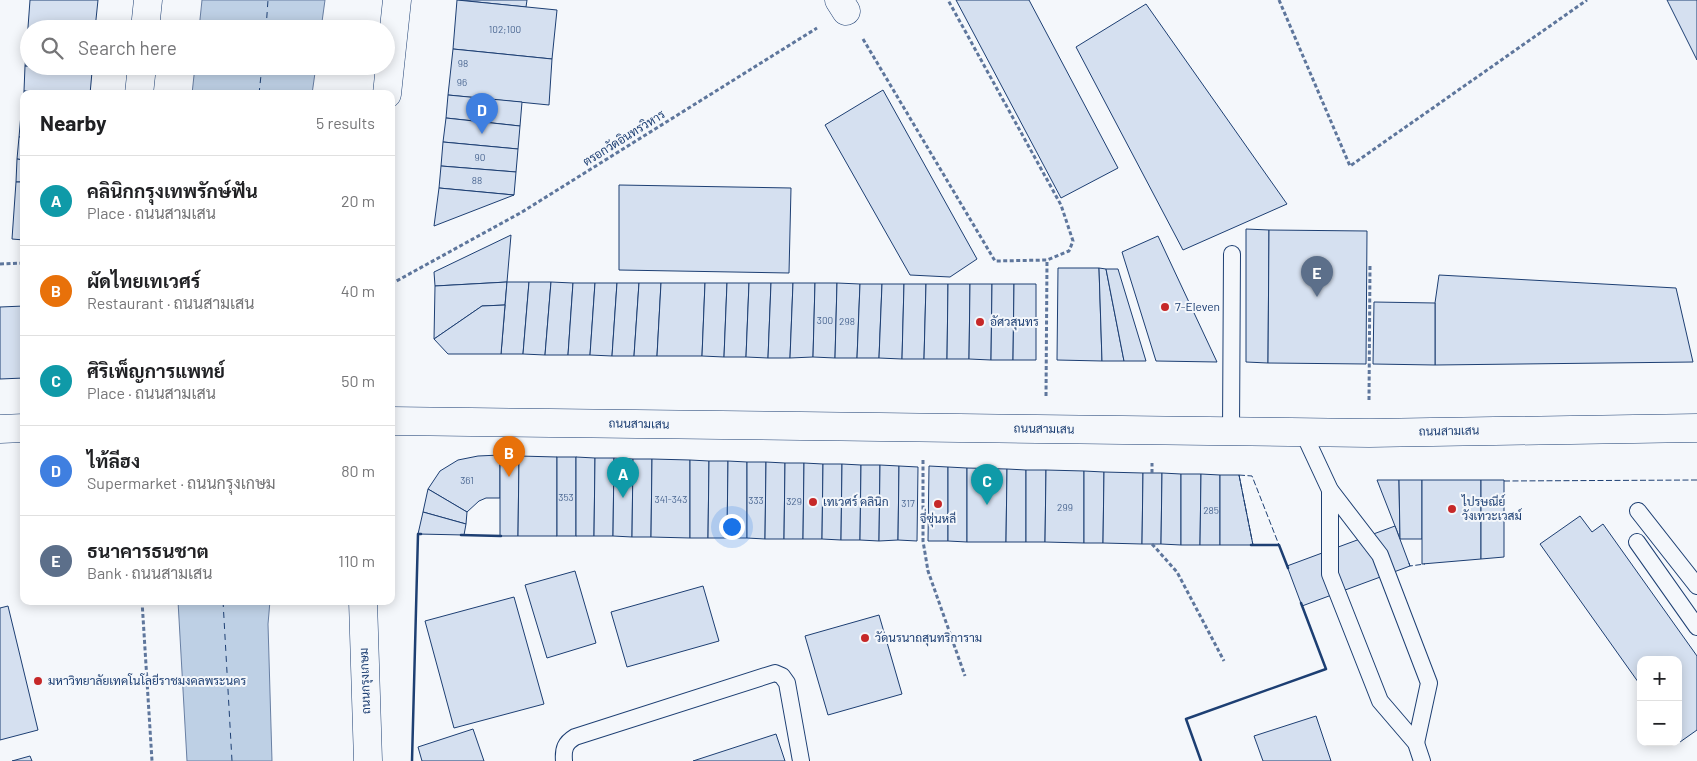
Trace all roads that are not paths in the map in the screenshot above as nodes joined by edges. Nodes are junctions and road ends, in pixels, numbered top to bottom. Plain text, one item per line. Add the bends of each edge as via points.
1 (148, 0) edge
2 (398, 0) edge
3 (146, 20) edge
4 (395, 26) edge
5 (141, 75) edge
6 (389, 75) edge
7 (139, 90) edge
8 (387, 90) edge
9 (1232, 254) dead end
10 (395, 421) edge
11 (20, 428) edge
12 (1697, 428) edge
13 (0, 429) edge
14 (1231, 431) junction
15 (1303, 432) junction
16 (1330, 490) junction
17 (1638, 512) dead end
18 (1637, 542) dead end
19 (1697, 586) edge
20 (363, 605) edge
21 (1697, 627) edge
22 (1416, 744) junction
23 (368, 761) edge
24 (564, 761) edge
25 (801, 761) edge
26 (1422, 761) edge

1 - 3 main road
2 - 4 main road
5 - 7 main road
6 - 8 main road
9 - 14 lane
10 - 14 main road, ถนนสามเสน
11 - 13 main road
12 - 15 main road, ถนนสามเสน
14 - 15 main road, ถนนสามเสน
15 - 16 lane
16 - 22 lane via 1330,574 1380,701
16 - 22 lane via 1380,554 1429,683
17 - 19 lane
18 - 21 lane
20 - 23 main road, ถนนกรุงเกษม
22 - 26 lane
24 - 25 lane via 564,748 575,737 775,673 787,683

